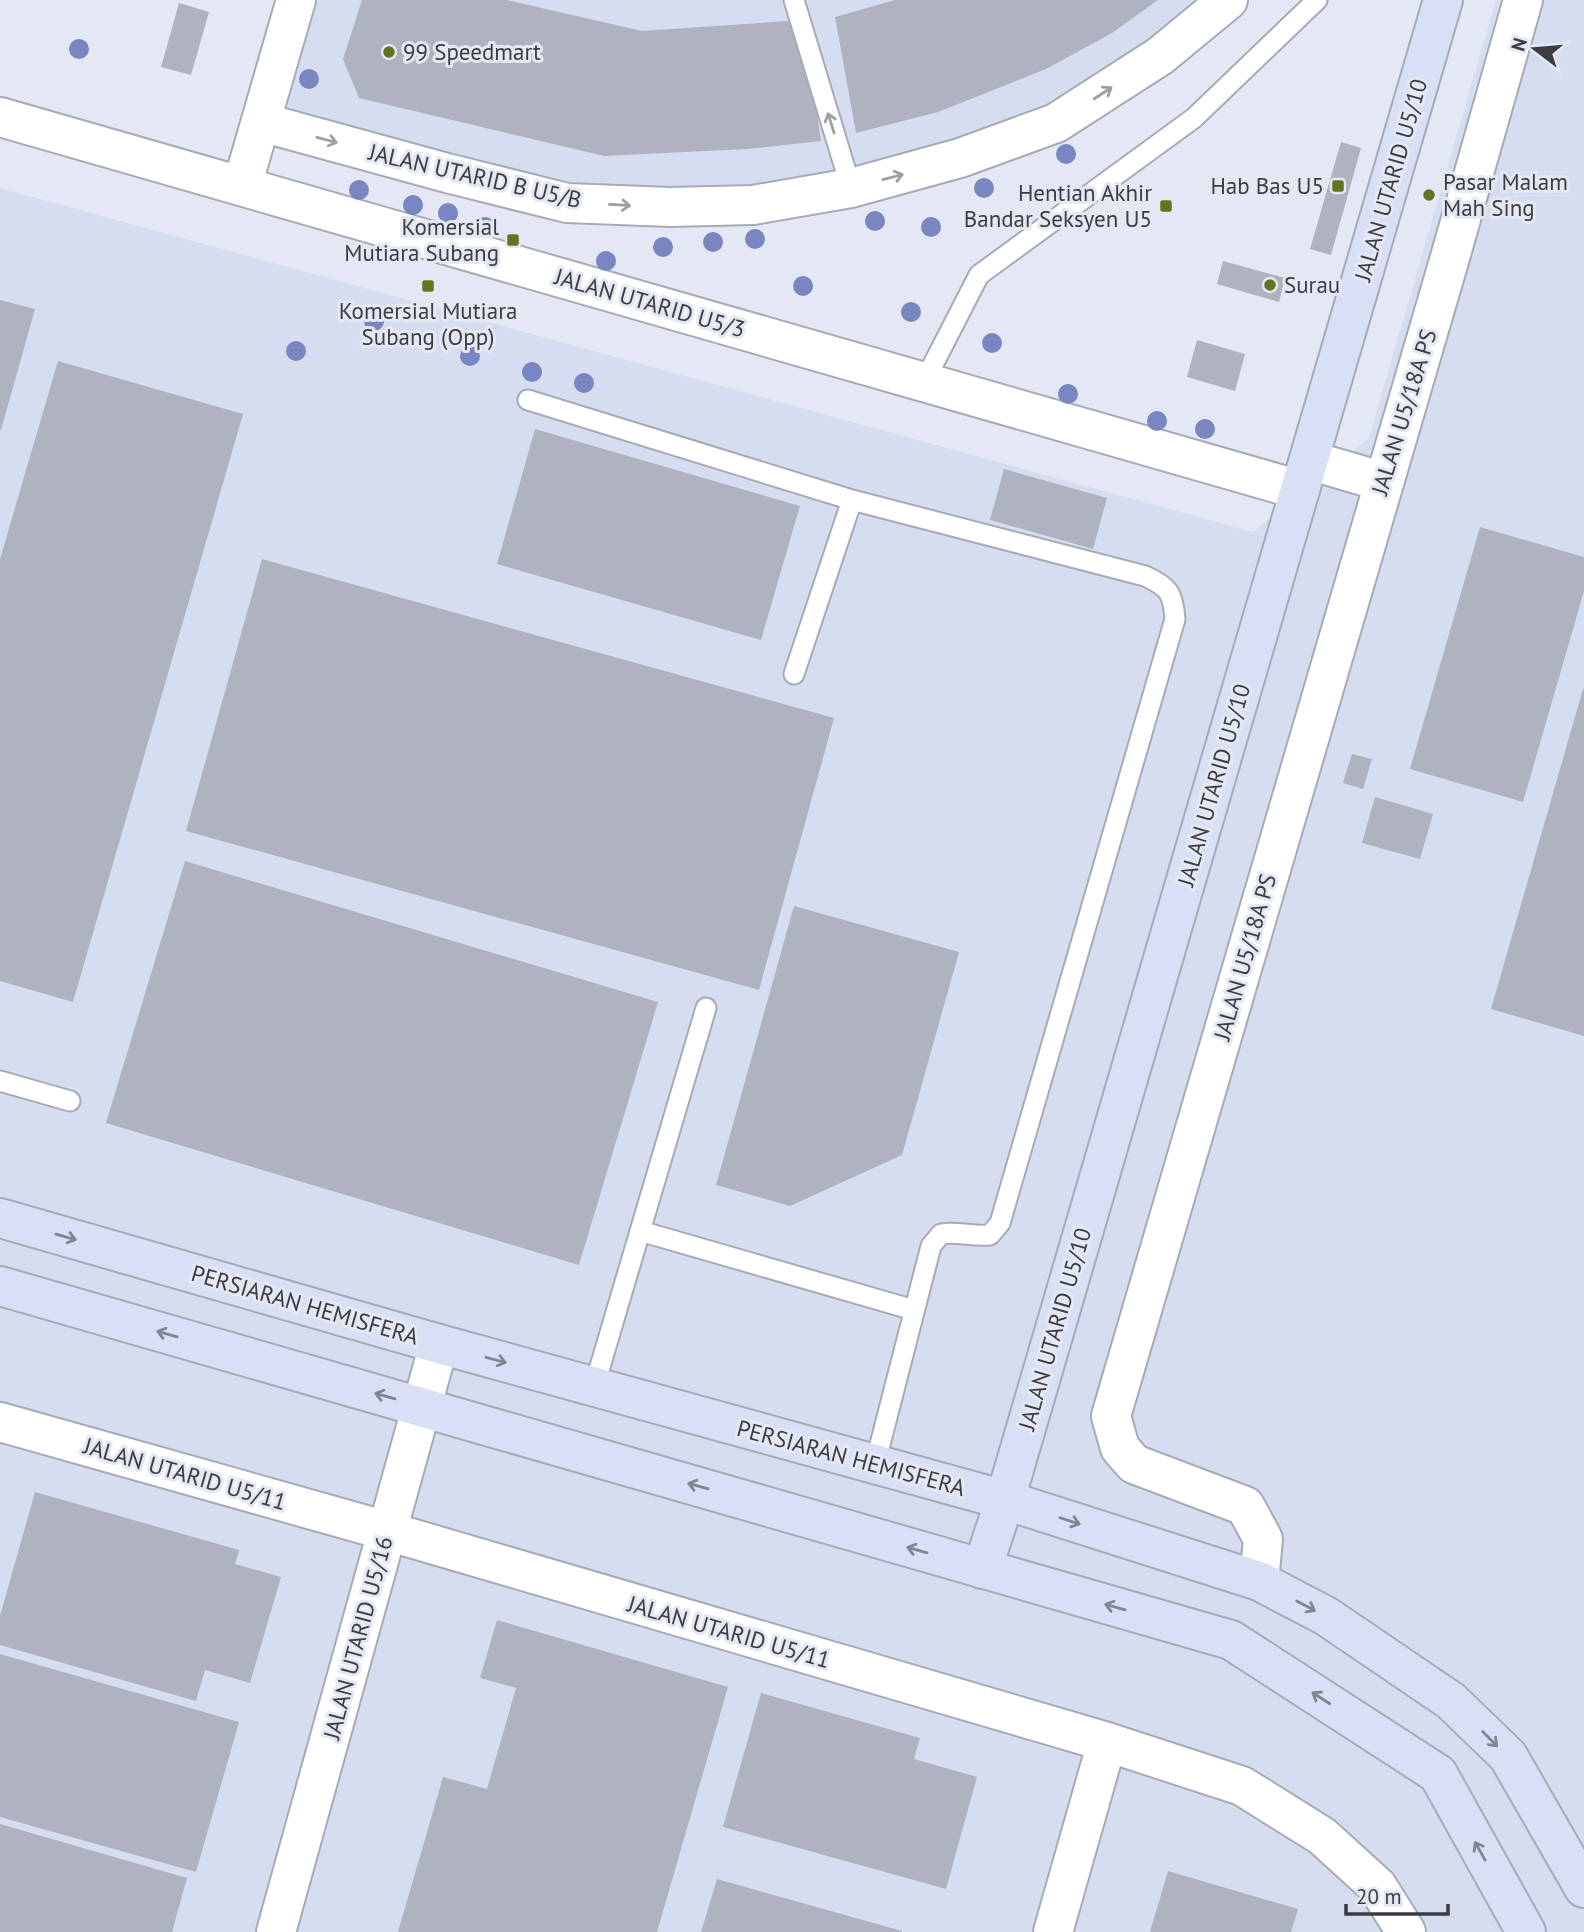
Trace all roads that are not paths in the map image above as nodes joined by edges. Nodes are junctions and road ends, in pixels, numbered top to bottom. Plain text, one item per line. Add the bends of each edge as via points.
1 (296, 0) edge
2 (794, 0) edge
3 (1228, 0) edge
4 (1317, 0) edge
5 (1443, 0) edge
6 (1523, 0) edge
7 (0, 117) edge
8 (261, 122) junction
9 (242, 186) junction
10 (851, 188) junction
11 (924, 382) junction
12 (528, 400) dead end
13 (1305, 475) junction
14 (1384, 482) junction
15 (852, 500) junction
16 (794, 674) dead end
17 (706, 1008) dead end
18 (0, 1082) edge
19 (70, 1101) dead end
20 (0, 1218) edge
21 (640, 1231) junction
22 (0, 1286) edge
23 (914, 1310) junction
24 (439, 1344) junction
25 (594, 1387) junction
26 (422, 1407) junction
27 (0, 1422) edge
28 (875, 1464) junction
29 (1005, 1500) junction
30 (387, 1531) junction
31 (982, 1569) junction
32 (1259, 1581) junction
33 (1107, 1742) junction
34 (1584, 1888) edge
35 (276, 1932) edge
36 (1053, 1932) edge
37 (1406, 1932) edge
38 (1525, 1932) edge

1 - 8 street
10 -> 2 lane
10 -> 3 street, JALAN UTARID B U5/B via 960,158 1056,123 1160,56
4 - 11 lane via 1194,118 979,275
5 - 13 street, JALAN UTARID U5/10
6 - 14 street, JALAN U5/18A PS
7 - 9 street, JALAN UTARID U5/3
8 - 9 street
8 -> 10 street, JALAN UTARID B U5/B via 567,203 753,205
9 - 11 street, JALAN UTARID U5/3
11 - 13 street, JALAN UTARID U5/3
12 - 15 lane
13 - 14 street, JALAN UTARID U5/3
13 - 29 street, JALAN UTARID U5/10
14 - 32 street, JALAN U5/18A PS via 1111,1416 1120,1448 1134,1464 1245,1506 1263,1539
15 - 16 lane
15 - 23 lane via 1145,576 1163,584 1173,598 1175,619 1000,1223 990,1235 941,1234 932,1246
17 - 21 lane
18 - 19 lane
20 -> 24 street, PERSIARAN HEMISFERA
21 - 23 lane
21 - 25 lane
26 -> 22 street
23 - 28 lane
24 -> 25 street, PERSIARAN HEMISFERA
24 - 26 street, JALAN UTARID U5/16
25 - 28 street, PERSIARAN HEMISFERA
26 - 30 street, JALAN UTARID U5/16
31 -> 26 street
27 - 30 street, JALAN UTARID U5/11
28 - 29 street, PERSIARAN HEMISFERA
29 - 31 street, JALAN UTARID U5/10
29 -> 32 street, PERSIARAN HEMISFERA
30 - 33 street, JALAN UTARID U5/11
30 - 35 street, JALAN UTARID U5/16
38 -> 31 street via 1438,1774 1231,1640
32 -> 34 street, PERSIARAN HEMISFERA via 1326,1616 1451,1701 1508,1756
33 - 36 street
33 - 37 street, JALAN UTARID U5/11 via 1242,1786 1300,1822 1377,1886

